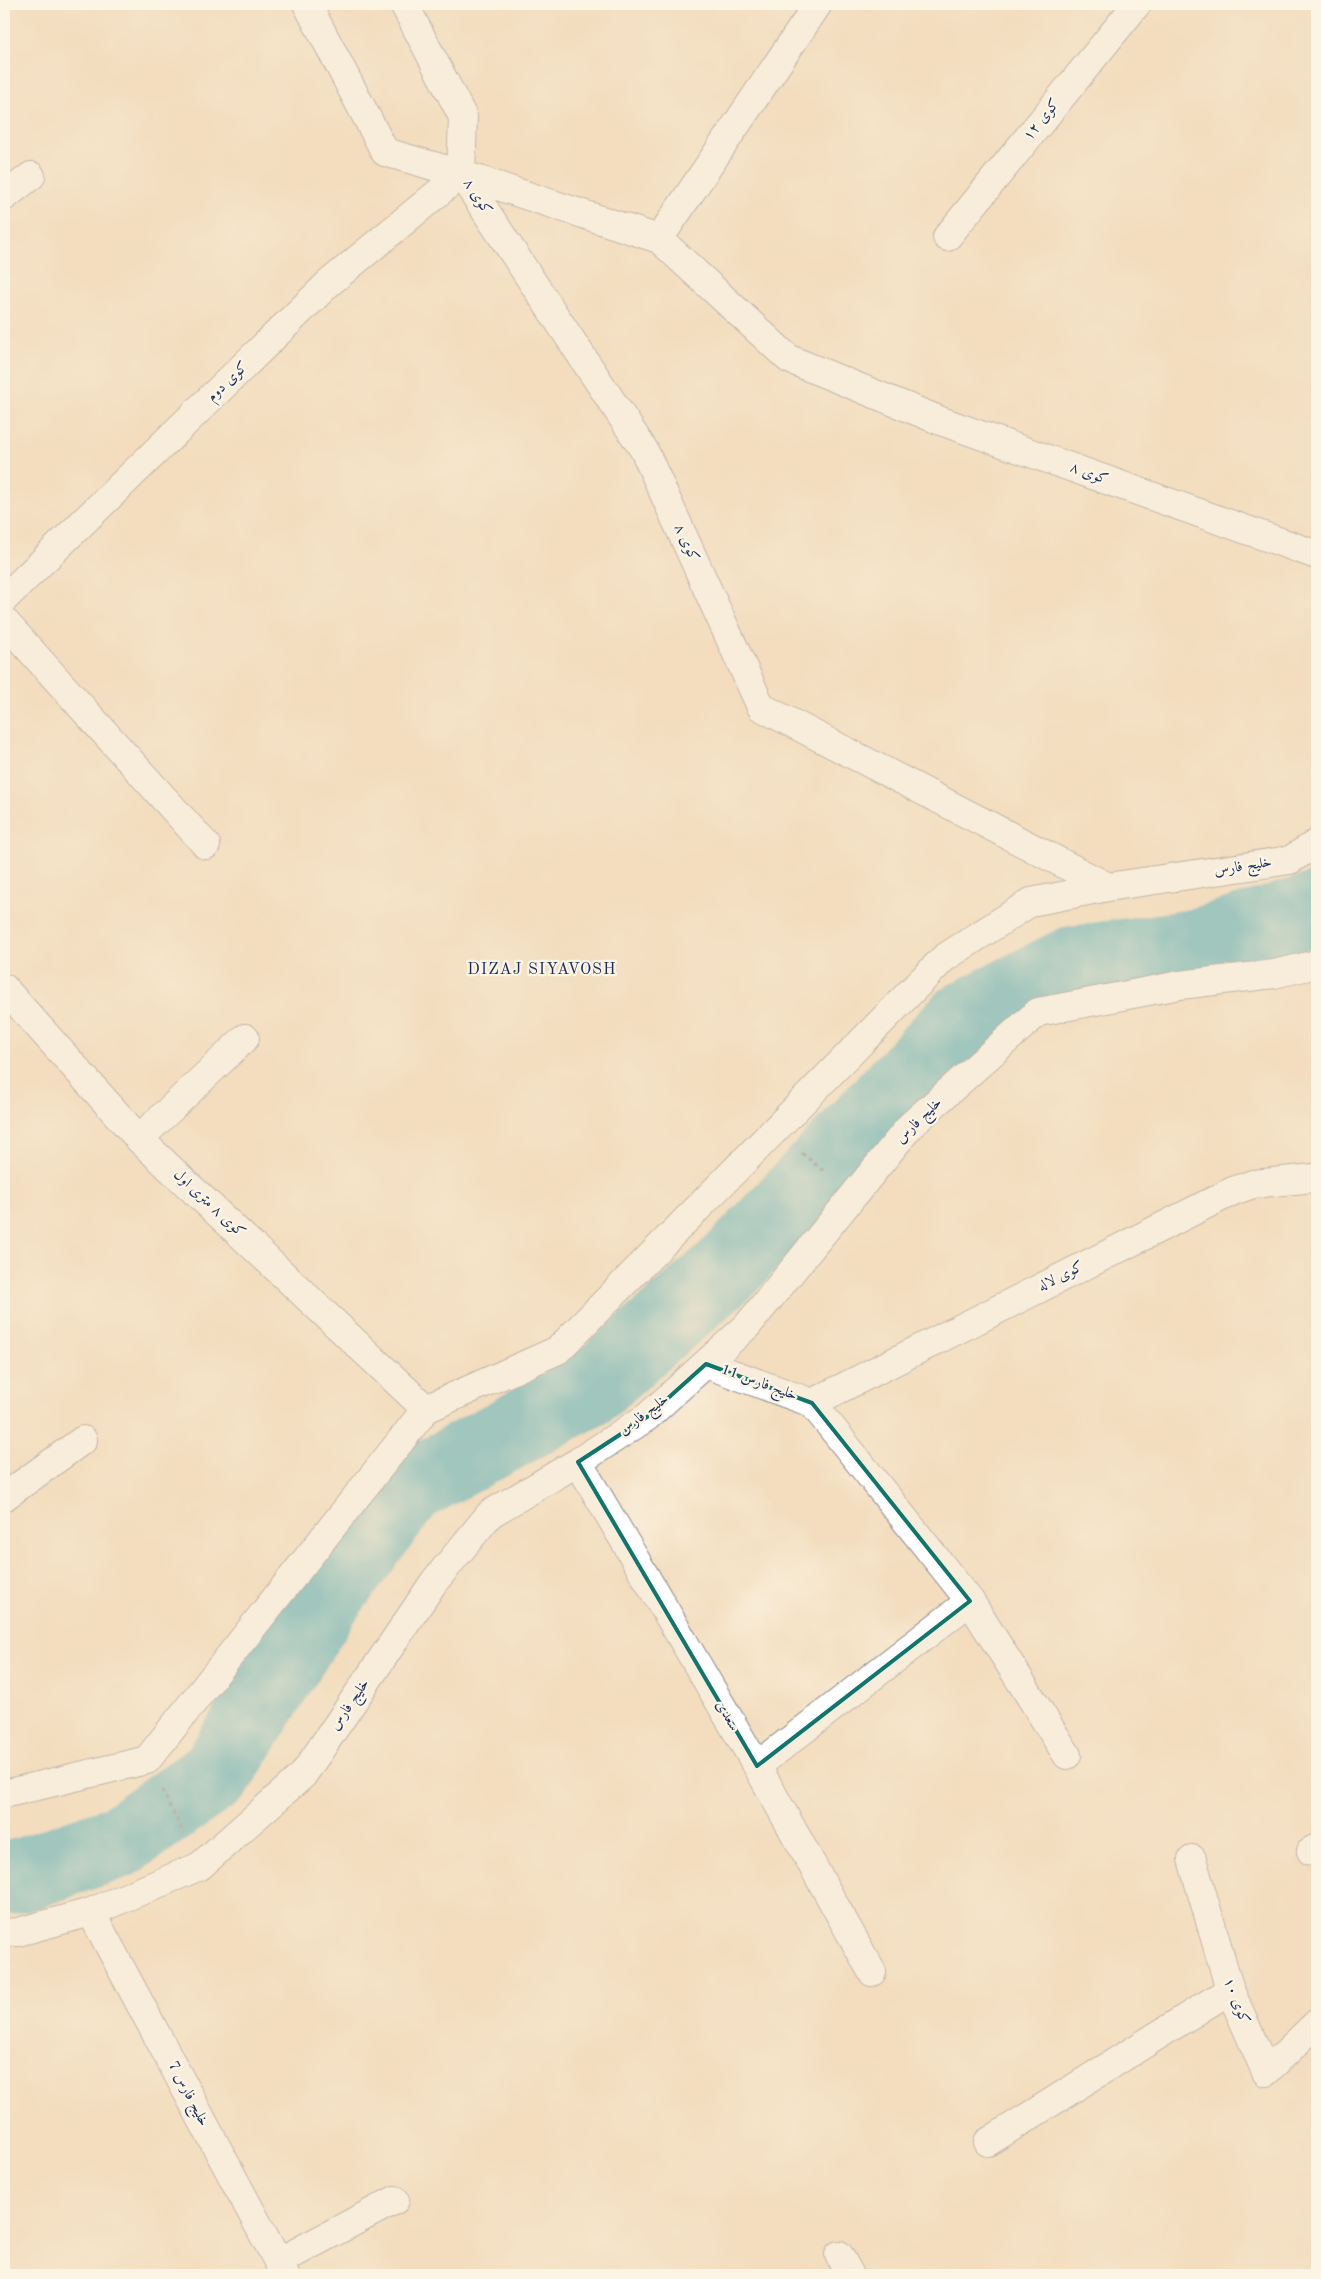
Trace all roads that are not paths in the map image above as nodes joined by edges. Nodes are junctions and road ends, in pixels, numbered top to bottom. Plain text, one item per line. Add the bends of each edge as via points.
1 (307, 4) edge
2 (404, 4) edge
3 (818, 4) edge
4 (1137, 4) edge
5 (461, 174) junction
6 (31, 176) dead end
7 (4, 197) edge
8 (947, 237) dead end
9 (659, 239) junction
10 (1317, 555) edge
11 (4, 600) edge
12 (4, 621) edge
13 (1317, 843) edge
14 (206, 845) dead end
15 (1108, 887) junction
16 (1317, 964) edge
17 (4, 988) edge
18 (245, 1038) dead end
19 (139, 1139) junction
20 (1317, 1180) edge
21 (706, 1364) junction
22 (812, 1403) junction
23 (426, 1409) junction
24 (83, 1440) dead end
25 (578, 1462) junction
26 (4, 1497) edge
27 (970, 1601) junction
28 (1067, 1756) dead end
29 (757, 1766) junction
30 (4, 1794) edge
31 (1192, 1859) dead end
32 (91, 1912) junction
33 (4, 1933) edge
34 (872, 1972) dead end
35 (1230, 1990) junction
36 (1317, 2023) edge
37 (988, 2142) dead end
38 (395, 2200) dead end
39 (281, 2269) edge

1 - 5 street via 385,152
2 - 5 street via 463,117
3 - 9 street
4 - 8 street, کوی ۱۲
5 - 9 street, کوی ۸
5 - 11 street, کوی دوم via 329,283
5 - 15 street, کوی ۸ via 644,450 761,707
6 - 7 street
9 - 10 street, کوی ۸ via 789,359 941,422
12 - 14 street
13 - 15 street, خلیج فارس via 1290,860
15 - 23 street, خلیج فارس via 1031,902 944,958 558,1350
16 - 21 street, خلیج فارس via 1274,974 1180,984 1038,1012 911,1124 747,1326
17 - 19 street, کوی ۸ متری اول
18 - 19 street
19 - 23 street, کوی ۸ متری اول
20 - 22 street, کوی لاله via 1253,1184 1233,1191
21 - 22 street, خلیج فارس 11
21 - 25 street, خلیج فارس via 647,1417
22 - 27 street
23 - 30 street, خلیج فارس via 147,1760
24 - 26 street
25 - 29 street, سعدی
25 - 32 street, خلیج فارس via 490,1514 434,1582 303,1775 200,1866
27 - 28 street
27 - 29 street
29 - 34 street, سعدی
31 - 35 street, کوی ۱۰
32 - 33 street, خلیج فارس
32 - 39 street, خلیج فارس 7
35 - 36 street, کوی ۱۰ via 1266,2072
35 - 37 street
38 - 39 street

